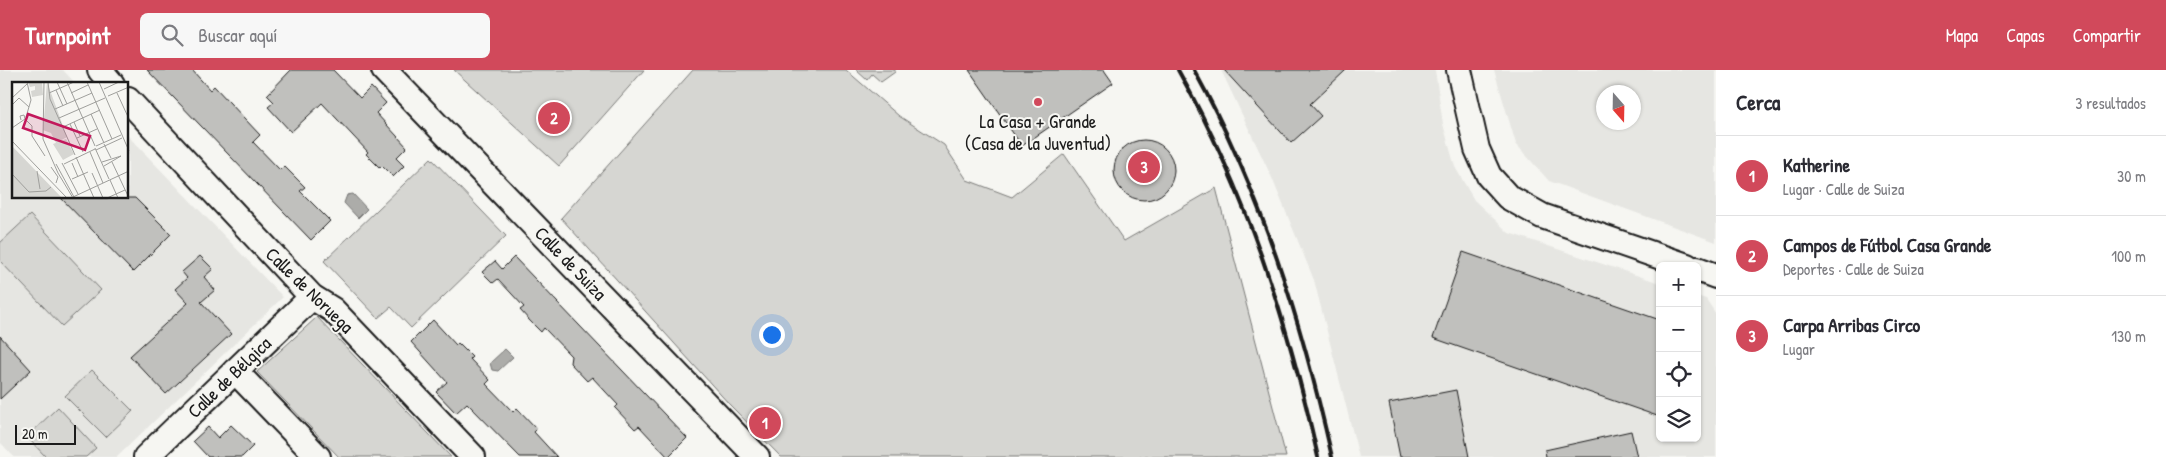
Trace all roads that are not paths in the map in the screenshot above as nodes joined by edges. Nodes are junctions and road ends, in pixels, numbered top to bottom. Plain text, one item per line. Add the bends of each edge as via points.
1 (100, 70) edge
2 (384, 70) edge
3 (1459, 70) edge
4 (110, 82) edge
5 (129, 101) edge
6 (1675, 262) edge
7 (1701, 270) edge
8 (1716, 276) edge
9 (312, 297) junction
10 (235, 371) junction
11 (749, 454) edge
12 (146, 457) edge
13 (318, 457) edge
14 (473, 457) edge

1 - 4 street
2 - 11 street, Calle de Suiza
3 - 6 street via 1477,149 1490,176 1508,197 1542,216
5 - 9 street, Calle de Noruega
7 - 8 street
9 - 10 street, Calle de Bélgica
9 - 14 street, Calle de Noruega via 333,310
10 - 12 street, Calle de Bélgica
10 - 13 street

